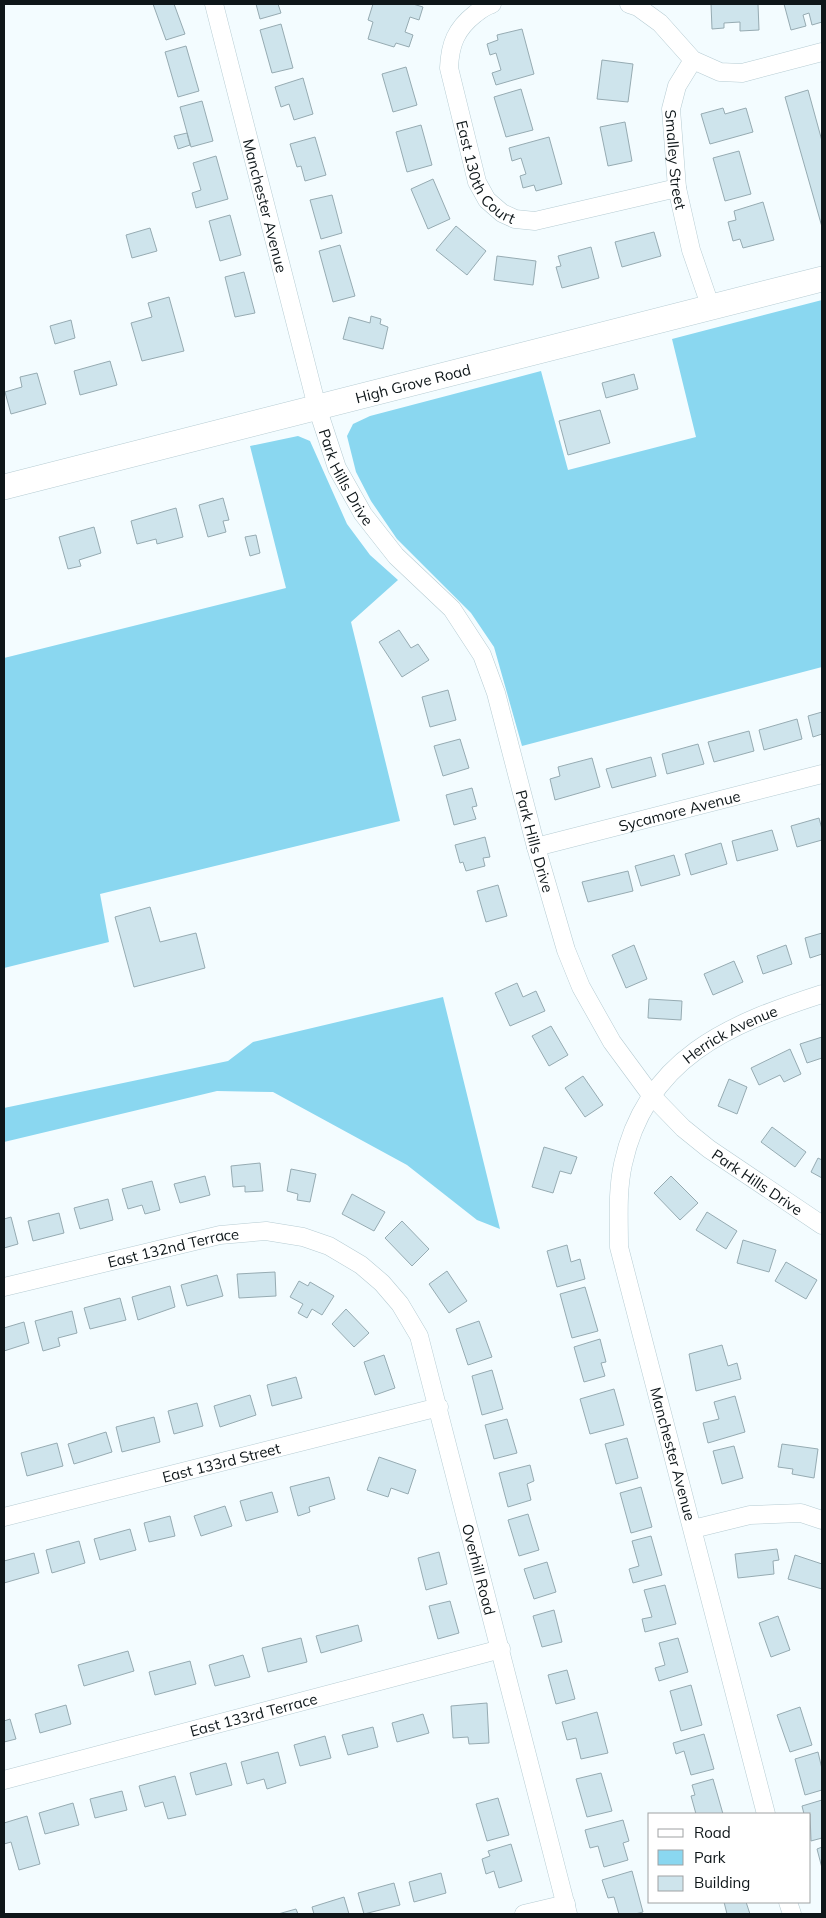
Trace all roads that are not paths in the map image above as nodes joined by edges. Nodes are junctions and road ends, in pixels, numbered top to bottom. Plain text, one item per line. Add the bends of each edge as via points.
1 (214, 4) edge
2 (492, 4) edge
3 (629, 4) edge
4 (822, 52) edge
5 (693, 60) junction
6 (677, 188) junction
7 (822, 279) edge
8 (711, 308) junction
9 (317, 407) junction
10 (4, 486) edge
11 (822, 774) edge
12 (536, 847) junction
13 (822, 994) edge
14 (651, 1095) junction
15 (822, 1225) edge
16 (340, 1253) joint
17 (4, 1287) edge
18 (438, 1407) junction
19 (4, 1517) edge
20 (822, 1520) edge
21 (693, 1529) junction
22 (501, 1649) junction
23 (4, 1780) edge
24 (766, 1813) edge
25 (567, 1909) edge
26 (524, 1914) edge

1 - 9 street, Manchester Avenue
2 - 6 street, East 130th Court via 464,23 449,54 449,68 477,182 487,200 515,219 535,221
3 - 5 street via 660,23
4 - 5 street via 742,74 720,72
5 - 6 street, Smalley Street via 677,86 671,109
6 - 8 street, Smalley Street via 695,262
7 - 8 main road, High Grove Road
8 - 9 main road, High Grove Road
9 - 10 main road, High Grove Road
9 - 12 street, Park Hills Drive via 337,468 363,514 396,556 452,608 482,656 496,693
11 - 12 street, Sycamore Avenue
12 - 14 street, Park Hills Drive via 566,950 581,987 612,1042
13 - 14 street, Herrick Avenue via 771,1011 725,1032 676,1067
14 - 15 street, Park Hills Drive via 682,1128 709,1149
14 - 21 street, Manchester Avenue via 634,1129 623,1164 618,1201 619,1247
16 - 17 street, East 132nd Terrace via 303,1237 266,1231 220,1235
16 - 18 street, Overhill Road via 361,1265 400,1304 419,1336
18 - 19 street, East 133rd Street
18 - 22 street, Overhill Road
20 - 21 street via 801,1513 750,1515
21 - 24 street, Manchester Avenue
22 - 23 street, East 133rd Terrace
22 - 25 street, Overhill Road
25 - 26 street

